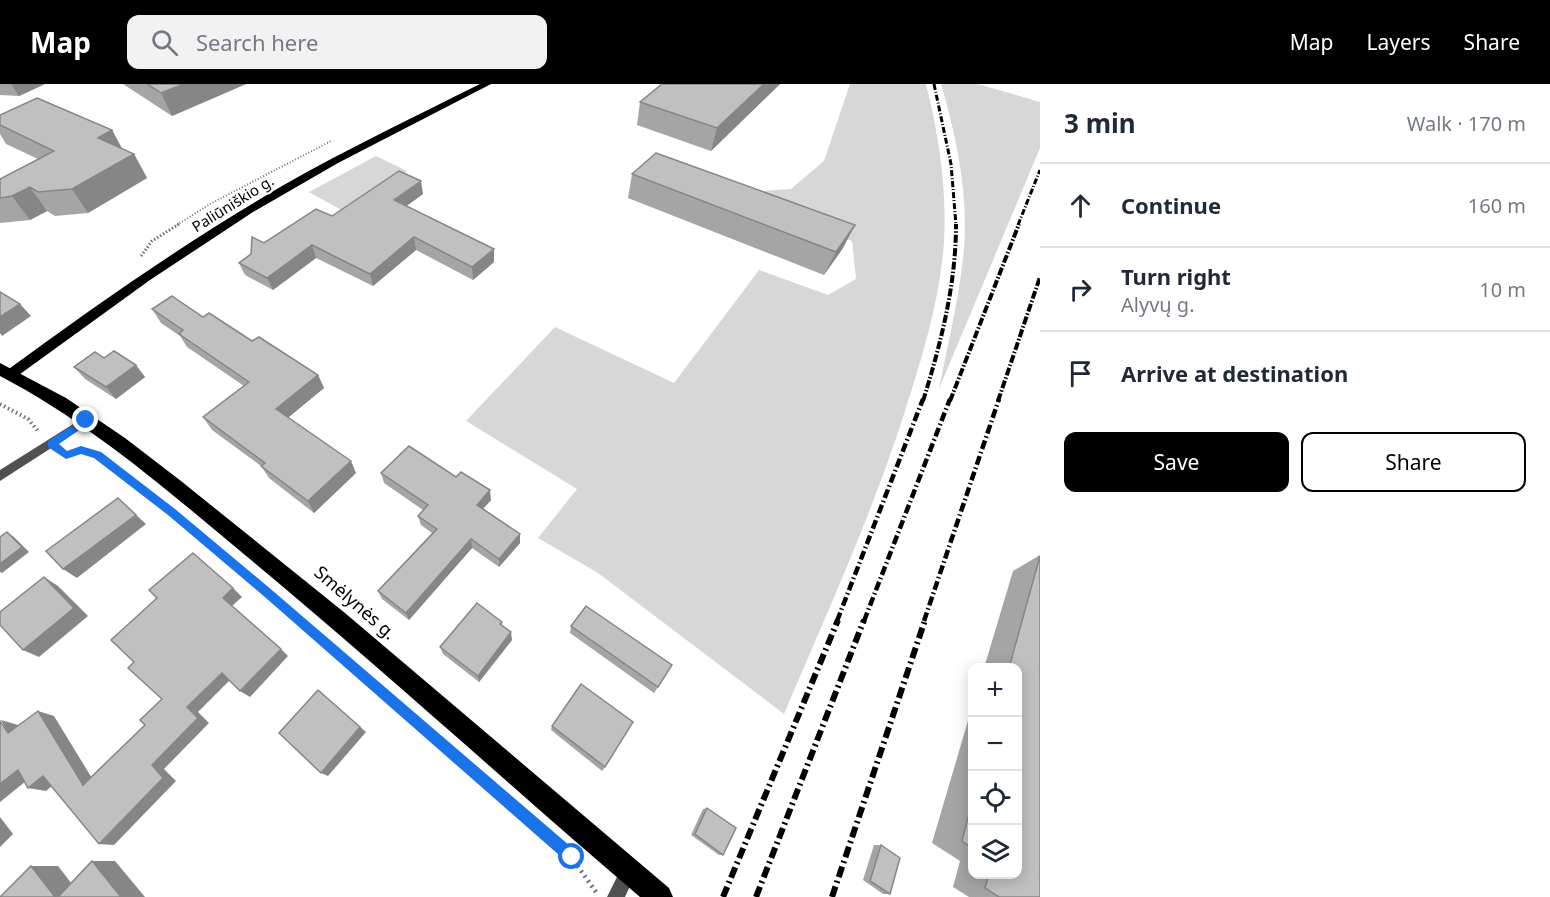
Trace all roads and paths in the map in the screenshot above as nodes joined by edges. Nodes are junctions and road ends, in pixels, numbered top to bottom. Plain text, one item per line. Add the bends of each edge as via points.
1 (487, 84) edge
2 (5, 372) edge
3 (0, 404) edge
4 (86, 420) junction
5 (52, 444) junction
6 (97, 455) dead end
7 (0, 476) edge
8 (572, 857) dead end
9 (629, 871) junction
10 (600, 897) edge
11 (616, 897) edge
12 (660, 897) edge

1 - 2 main road, Paliūniškio g. via 254,208
2 - 4 highway, Smėlynės g.
3 - 5 path via 28,419
4 - 5 street
4 - 9 highway, Smėlynės g. via 288,577
5 - 6 path via 66,455 81,450
5 - 7 street
8 - 10 path
9 - 11 street
9 - 12 highway, Smėlynės g.

